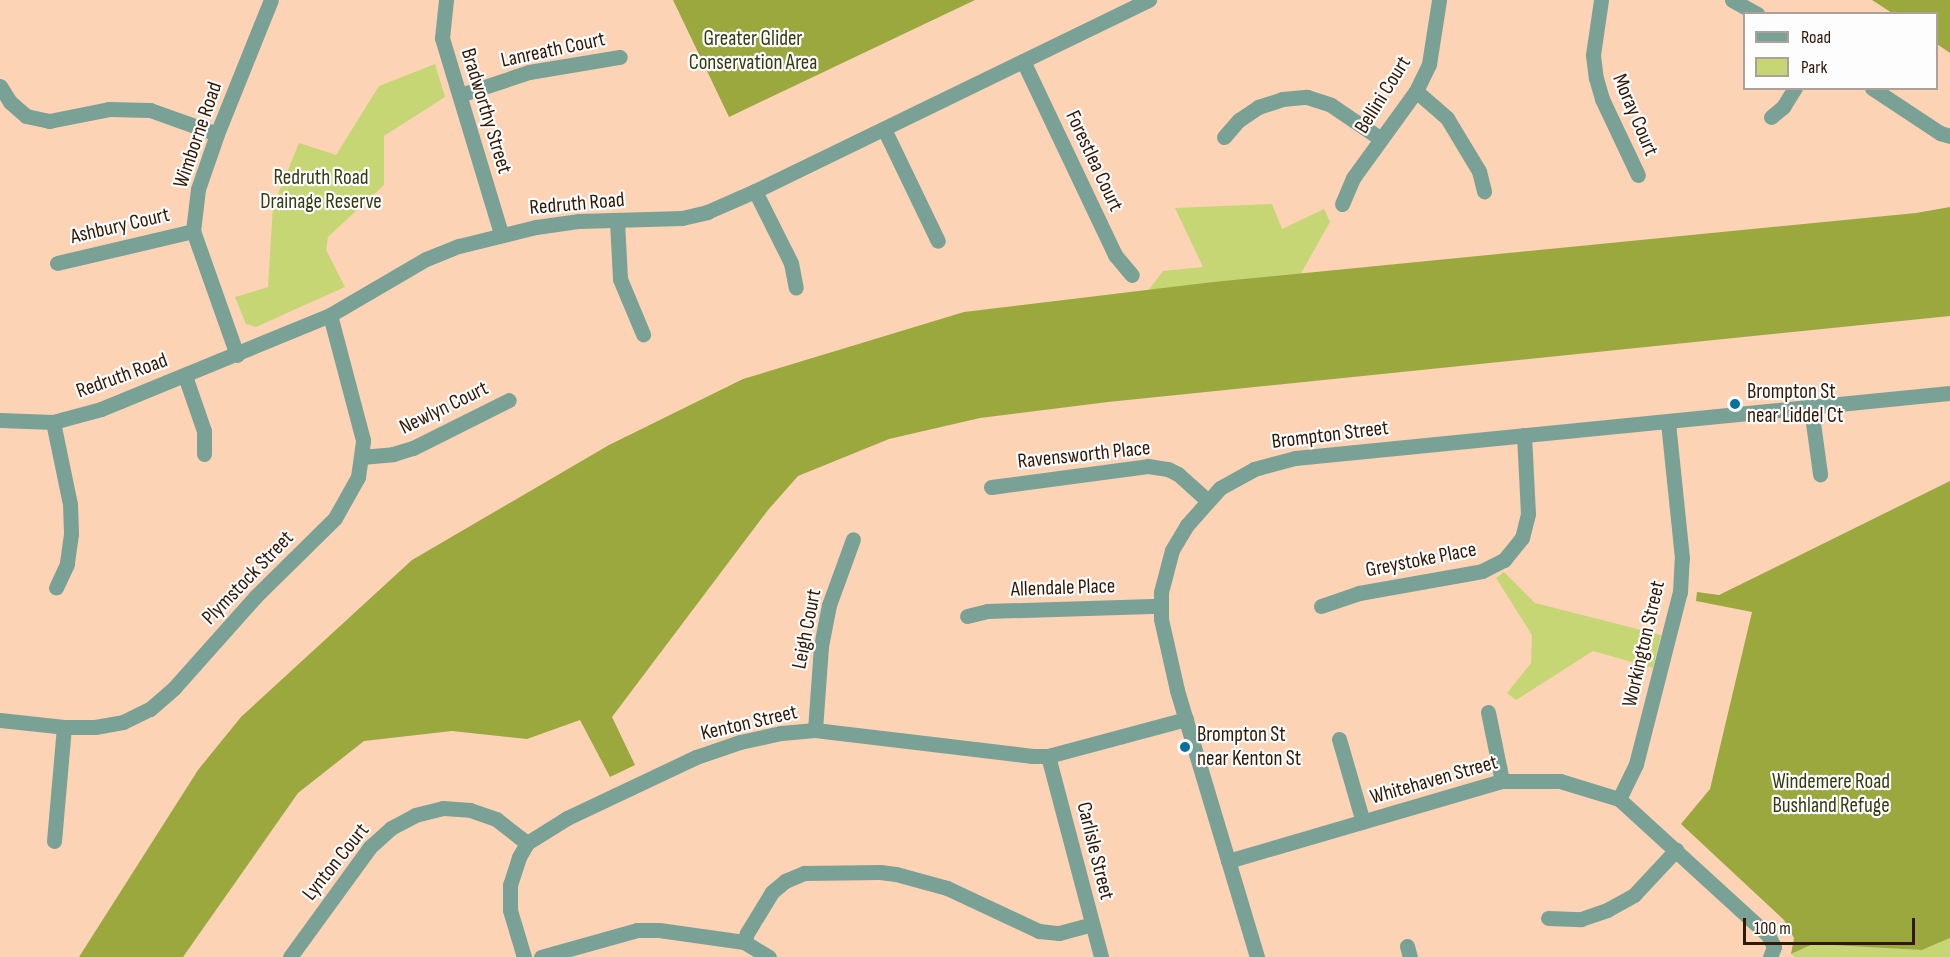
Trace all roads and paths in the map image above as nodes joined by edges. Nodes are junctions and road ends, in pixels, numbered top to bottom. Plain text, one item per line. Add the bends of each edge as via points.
1 (271, 0) edge
2 (446, 0) edge
3 (1112, 0) edge
4 (1149, 0) edge
5 (1439, 0) edge
6 (1601, 0) edge
7 (1732, 0) edge
8 (1753, 12) edge
9 (1119, 14) junction
10 (620, 57) dead end
11 (1023, 61) junction
12 (0, 86) edge
13 (1794, 90) edge
14 (1875, 90) edge
15 (1416, 91) junction
16 (460, 95) junction
17 (1771, 117) dead end
18 (884, 129) junction
19 (217, 134) junction
20 (1950, 136) edge
21 (1224, 137) dead end
22 (1381, 139) junction
23 (1638, 176) dead end
24 (755, 191) junction
25 (1484, 191) dead end
26 (1342, 204) dead end
27 (617, 221) junction
28 (193, 231) junction
29 (501, 234) junction
30 (938, 241) dead end
31 (57, 263) dead end
32 (1132, 275) dead end
33 (796, 288) dead end
34 (330, 315) junction
35 (643, 334) dead end
36 (237, 355) junction
37 (185, 376) junction
38 (1950, 393) edge
39 (509, 400) dead end
40 (1811, 408) junction
41 (0, 420) edge
42 (53, 422) junction
43 (1668, 422) junction
44 (1524, 435) junction
45 (204, 454) dead end
46 (361, 457) junction
47 (1820, 474) dead end
48 (991, 487) dead end
49 (1207, 500) junction
50 (854, 539) dead end
51 (56, 588) dead end
52 (1160, 606) junction
53 (1322, 606) dead end
54 (967, 616) dead end
55 (1488, 712) dead end
56 (1186, 719) junction
57 (0, 720) edge
58 (64, 727) junction
59 (815, 730) junction
60 (1339, 739) dead end
61 (1048, 756) junction
62 (1502, 781) junction
63 (1619, 800) junction
64 (1363, 822) junction
65 (54, 841) dead end
66 (527, 843) junction
67 (1676, 850) junction
68 (1228, 861) junction
69 (1548, 918) dead end
70 (1092, 924) junction
71 (744, 942) junction
72 (1772, 952) edge
73 (290, 957) edge
74 (524, 957) edge
75 (541, 957) edge
76 (769, 957) edge
77 (1101, 957) edge
78 (1257, 957) edge

1 - 19 street, Wimborne Road
2 - 16 street, Bradworthy Street via 442,38
3 - 9 street
4 - 9 street, Redruth Road
5 - 15 street, Bellini Court via 1429,64
6 - 23 street, Moray Court via 1593,56 1596,78
7 - 8 street
9 - 11 street, Redruth Road
10 - 16 street, Lanreath Court via 529,72
11 - 18 street, Redruth Road
11 - 32 street, Forestlea Court via 1115,255
12 - 19 street via 26,116 49,121 109,109 150,110
13 - 17 street
14 - 20 street
15 - 22 street, Bellini Court
15 - 25 street via 1447,118 1479,171
16 - 29 street, Bradworthy Street
18 - 24 street, Redruth Road
18 - 30 street
19 - 28 street, Wimborne Road via 198,189
21 - 22 street via 1258,107 1306,97 1331,105
22 - 26 street, Bellini Court via 1353,178
24 - 27 street, Redruth Road via 707,212 682,218
24 - 33 street via 791,263
27 - 29 street, Redruth Road via 578,221
27 - 35 street via 620,279
28 - 31 street, Ashbury Court
28 - 36 street, Wimborne Road
29 - 34 street, Redruth Road via 426,259
34 - 36 street, Redruth Road
34 - 46 street, Plymstock Street via 363,440
36 - 37 street, Redruth Road
37 - 42 street, Redruth Road via 101,409
37 - 45 street via 204,431
38 - 40 street, Brompton Street
39 - 46 street, Newlyn Court via 413,448
40 - 43 street, Brompton Street
40 - 47 street
41 - 42 street, Redruth Road
42 - 51 street via 66,482 71,534 67,564
43 - 44 street, Brompton Street
43 - 63 street, Workington Street via 1682,558 1680,591 1636,764
44 - 49 street, Brompton Street via 1282,460 1244,473
44 - 53 street, Greystoke Place via 1528,514 1522,538 1503,560 1482,572 1359,593
46 - 58 street, Plymstock Street via 358,477 335,518 256,596 174,688 150,709 123,722
48 - 49 street, Ravensworth Place via 1148,466 1178,474
49 - 52 street, Brompton Street via 1172,550
50 - 59 street, Leigh Court via 829,605 821,646
52 - 54 street, Allendale Place via 987,611
52 - 56 street, Brompton Street via 1162,631
55 - 62 street
56 - 61 street, Kenton Street
56 - 68 street, Brompton Street
57 - 58 street, Plymstock Street
58 - 65 street
59 - 61 street, Kenton Street
59 - 66 street, Kenton Street via 750,740 696,757 567,818
60 - 64 street
61 - 70 street, Carlisle Street
62 - 63 street, Whitehaven Street via 1560,781
62 - 64 street, Whitehaven Street
63 - 67 street, Whitehaven Street
64 - 68 street, Whitehaven Street
66 - 73 street, Lynton Court via 496,819 470,810 443,808 415,815 391,828 370,847
66 - 74 street via 510,885 510,910
67 - 69 street via 1634,895 1607,910 1581,919
67 - 72 street, Whitehaven Street via 1768,936
68 - 78 street, Brompton Street
70 - 71 street via 1059,933 1039,931 936,885 880,872 804,873 772,892
70 - 77 street, Carlisle Street
71 - 75 street via 638,930
71 - 76 street

